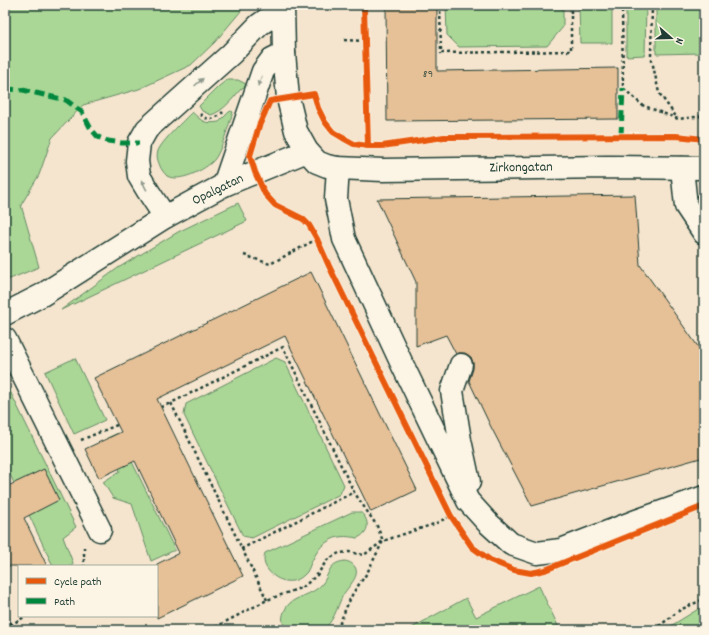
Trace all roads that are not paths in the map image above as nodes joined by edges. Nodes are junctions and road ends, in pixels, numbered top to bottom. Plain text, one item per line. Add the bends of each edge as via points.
1 (284, 7) edge
2 (284, 53) junction
3 (307, 151) junction
4 (338, 168) junction
5 (682, 168) junction
6 (704, 168) edge
7 (224, 185) junction
8 (166, 218) junction
9 (704, 232) edge
10 (5, 314) edge
11 (5, 339) edge
12 (461, 365) dead end
13 (704, 497) edge
14 (475, 509) junction
15 (100, 530) dead end

1 - 2 street
8 -> 1 street via 139,176 139,143 147,129 231,54 259,25
2 - 3 street via 288,98 296,131
2 -> 7 street via 272,59 264,71
3 - 4 street, Zirkongatan via 317,162
3 - 7 street, Opalgatan
4 - 5 street, Zirkongatan
4 - 14 street via 336,199 344,239 468,501
5 - 6 street, Zirkongatan
5 - 9 street via 686,206
7 - 8 street, Opalgatan
8 - 10 street, Opalgatan via 42,295
11 - 15 street
12 - 14 street via 452,391
13 - 14 street via 562,550 537,553 511,544

